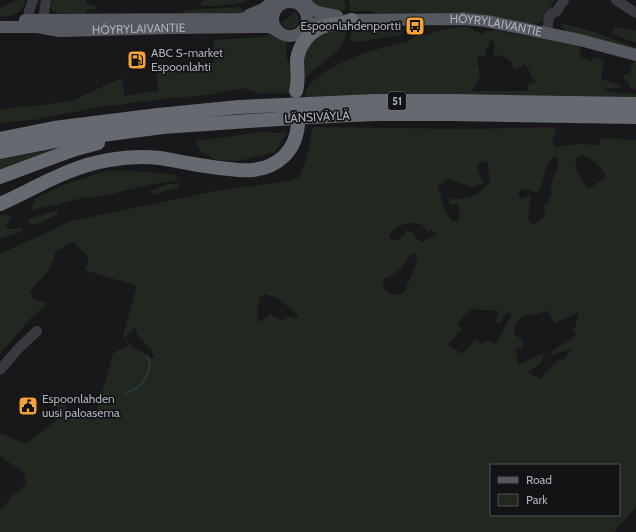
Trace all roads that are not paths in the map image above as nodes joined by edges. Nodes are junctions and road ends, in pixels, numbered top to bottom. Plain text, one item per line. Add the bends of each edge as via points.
1 (33, 0) edge
2 (46, 0) edge
3 (564, 0) edge
4 (616, 0) edge
5 (282, 1) edge
6 (302, 4) edge
7 (636, 12) edge
8 (274, 13) junction
9 (238, 19) junction
10 (347, 19) junction
11 (0, 20) edge
12 (36, 22) junction
13 (0, 27) edge
14 (277, 31) junction
15 (301, 32) junction
16 (547, 33) junction
17 (636, 55) edge
18 (636, 104) edge
19 (636, 117) edge
20 (298, 124) dead end
21 (162, 127) junction
22 (0, 139) edge
23 (0, 152) edge
24 (4, 177) edge
25 (0, 204) edge
26 (37, 331) dead end
27 (0, 370) edge

1 - 12 street via 29,11
2 - 12 street
3 - 16 street via 549,17
4 - 7 street
5 - 6 main road
5 - 8 main road
5 - 9 main road, HÖYRYLAIVANTIE
6 - 10 main road, HÖYRYLAIVANTIE via 311,14
6 - 15 main road via 307,22
8 - 9 main road, HÖYRYLAIVANTIE via 267,17
8 - 14 main road via 273,22
9 - 12 main road, HÖYRYLAIVANTIE
10 - 15 main road, HÖYRYLAIVANTIE via 312,24
10 - 15 highway via 342,24 328,25 314,31 304,40 297,59 297,94 291,51 292,43
10 - 16 main road, HÖYRYLAIVANTIE via 464,19
11 - 12 main road, HÖYRYLAIVANTIE
12 - 13 main road, HÖYRYLAIVANTIE
12 - 14 main road, HÖYRYLAIVANTIE via 60,31 264,27
14 - 15 main road via 292,37
16 - 17 main road, HÖYRYLAIVANTIE
18 - 22 highway, LÄNSIVÄYLÄ / 51 via 399,101 277,105 158,115 54,128
19 - 21 highway, LÄNSIVÄYLÄ / 51 via 375,114
20 - 25 highway via 294,141 287,153 263,168 216,168 145,157 109,160 64,173
21 - 23 highway, LÄNSIVÄYLÄ / 51 via 56,141
21 - 24 highway via 76,149
26 - 27 street

